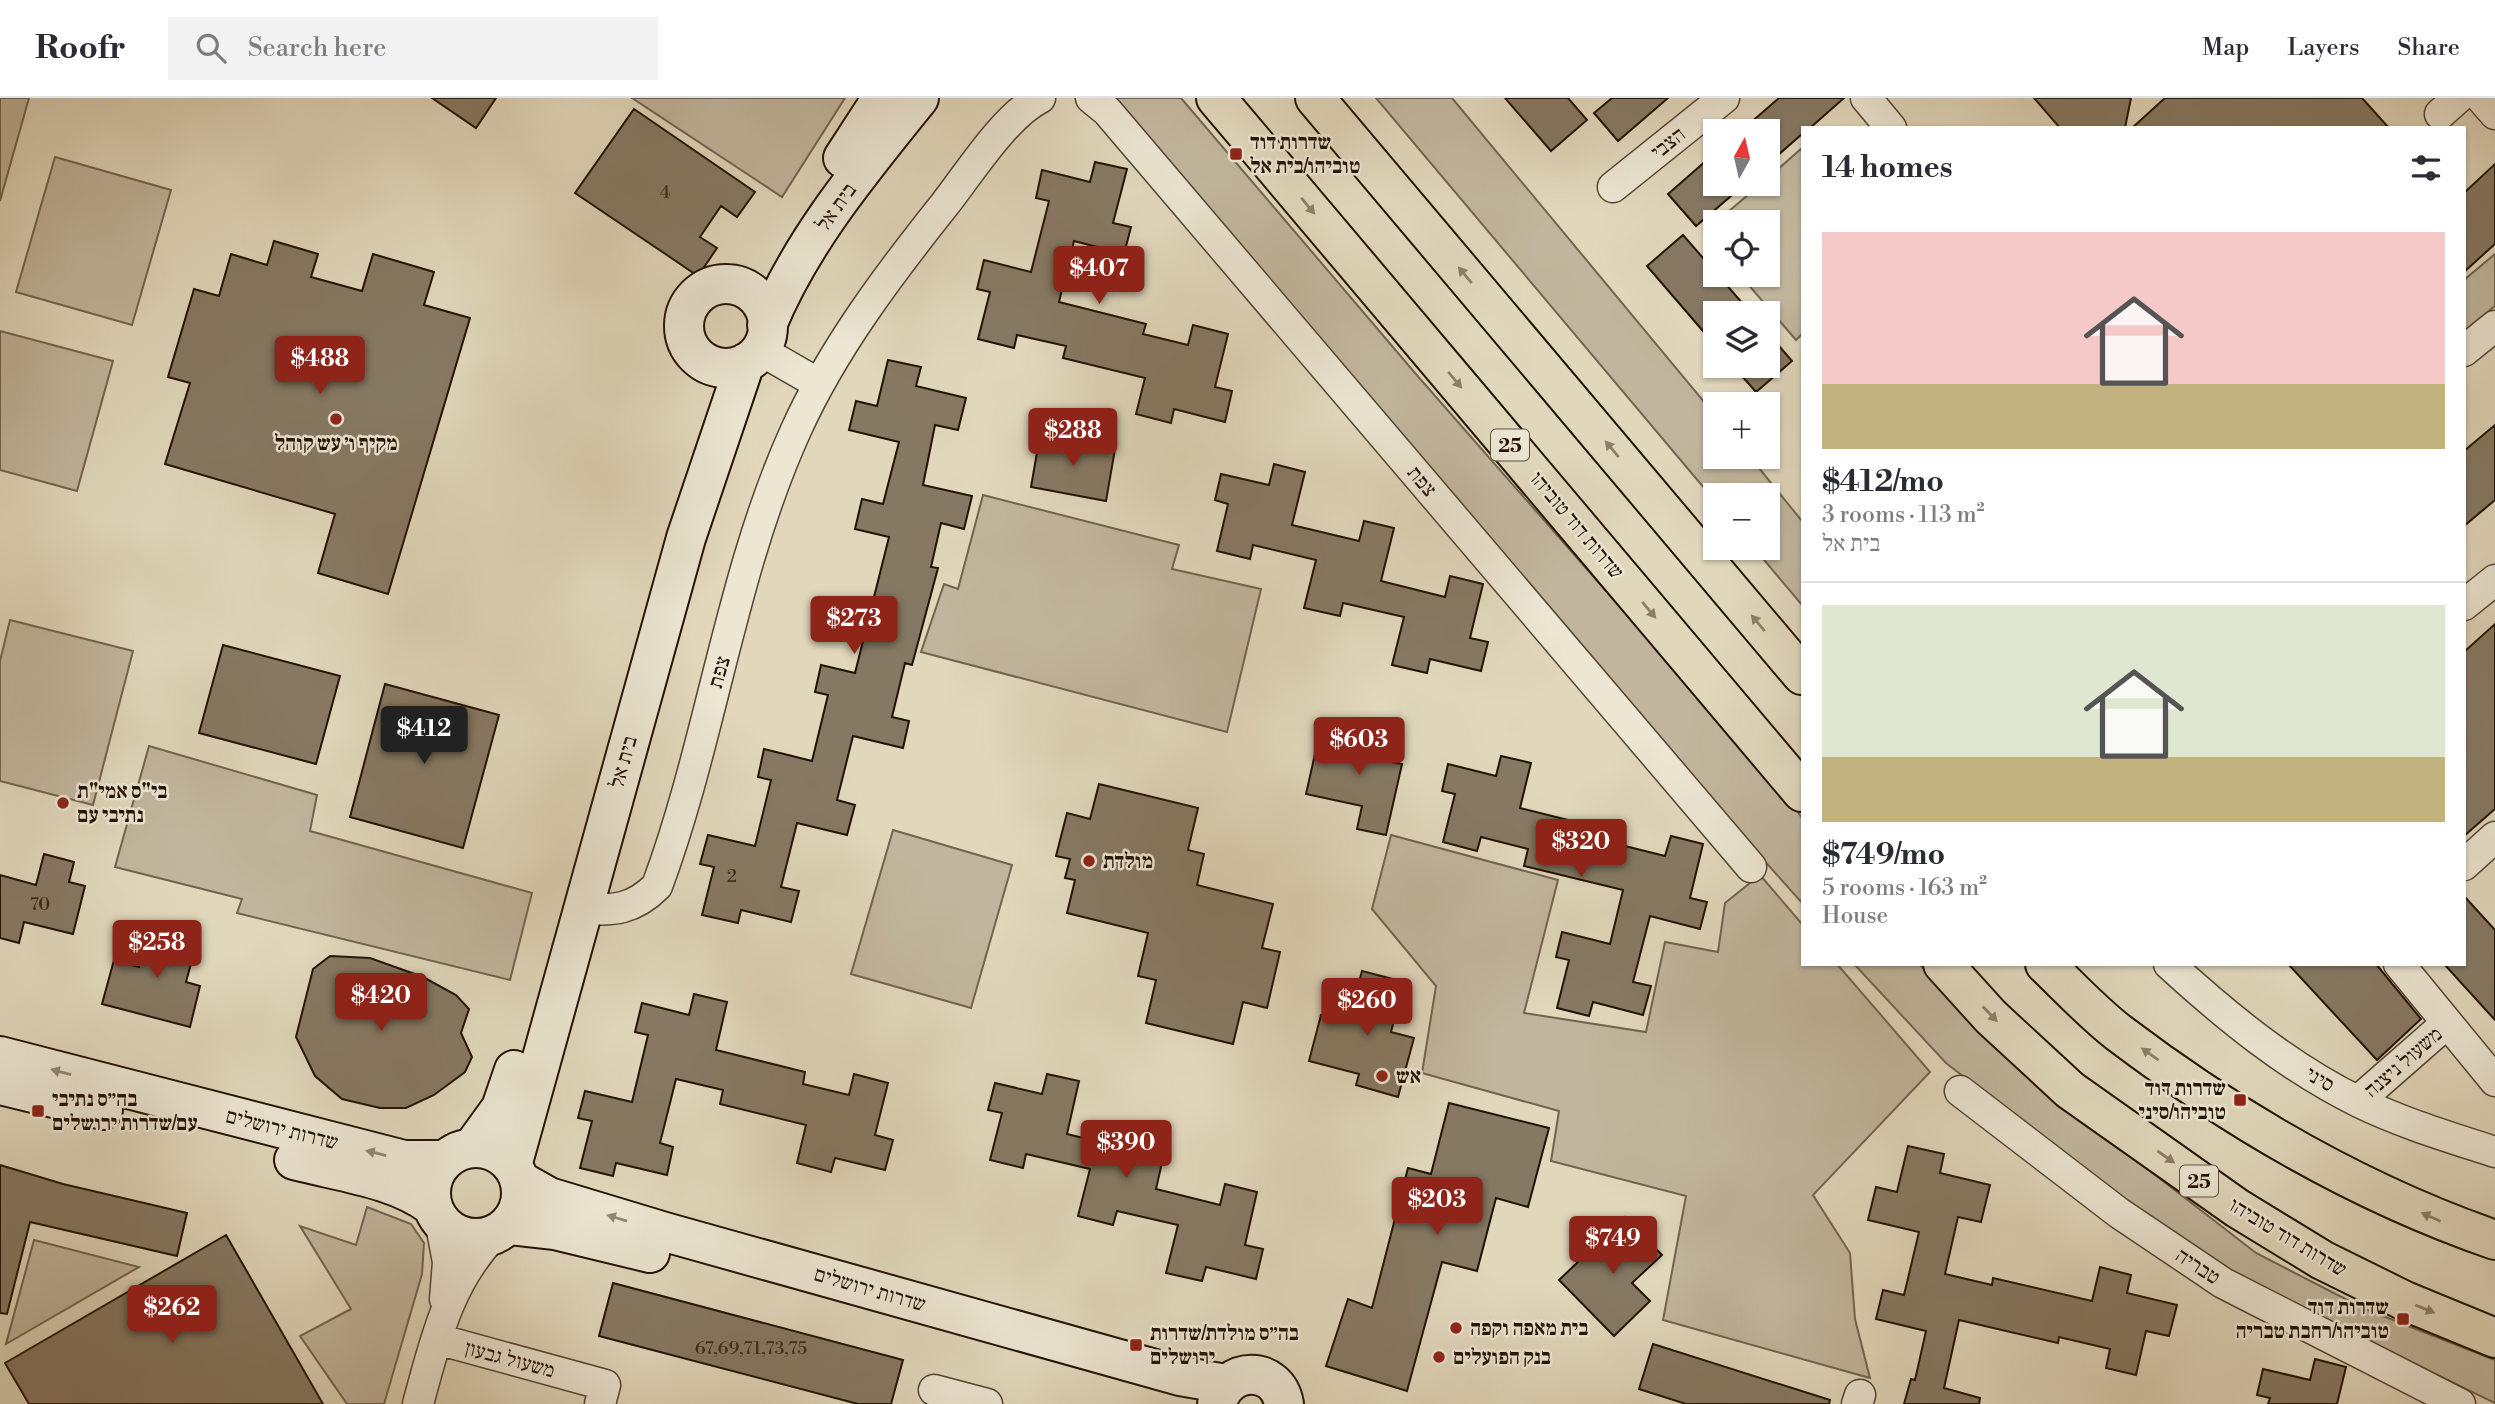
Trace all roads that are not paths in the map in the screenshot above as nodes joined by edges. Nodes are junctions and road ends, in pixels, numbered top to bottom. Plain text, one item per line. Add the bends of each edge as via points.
1 (882, 98) edge
2 (919, 98) edge
3 (1040, 98) edge
4 (1091, 98) edge
5 (1216, 98) edge
6 (1315, 98) edge
7 (1724, 98) edge
8 (1866, 98) edge
9 (2481, 98) edge
10 (2495, 114) edge
11 (1889, 126) edge
12 (1613, 187) dead end
13 (731, 285) junction
14 (2495, 326) edge
15 (2466, 349) edge
16 (746, 351) junction
17 (819, 384) junction
18 (2495, 580) edge
19 (2466, 603) edge
20 (1801, 674) edge
21 (1801, 791) edge
22 (2495, 837) edge
23 (2466, 863) edge
24 (1751, 867) dead end
25 (582, 908) junction
26 (1945, 966) edge
27 (2047, 966) edge
28 (2171, 966) edge
29 (2401, 966) edge
30 (2447, 1023) junction
31 (0, 1056) edge
32 (2495, 1081) edge
33 (0, 1085) edge
34 (1961, 1091) dead end
35 (2358, 1101) junction
36 (2495, 1152) edge
37 (458, 1154) junction
38 (516, 1173) junction
39 (436, 1213) junction
40 (501, 1229) junction
41 (2495, 1240) edge
42 (440, 1326) junction
43 (2495, 1338) edge
44 (934, 1390) dead end
45 (1221, 1394) edge
46 (1287, 1401) edge
47 (418, 1404) edge
48 (600, 1404) edge
49 (987, 1404) edge
50 (1192, 1404) edge
51 (2460, 1404) edge

1 - 13 street, בית אל via 777,256 762,274
2 - 16 street, בית אל via 810,241
3 - 17 street, צפת via 995,141 920,235
4 - 24 street, צפת via 1107,111
5 -> 21 highway, שדרות דוד טוביהו / 25
20 -> 6 highway
7 - 12 street, הצבי
8 - 11 street
9 - 10 street
13 - 16 street via 755,296 765,312
13 - 16 street via 700,293 686,313 684,327 696,356
14 - 15 street
16 - 17 street
16 - 25 street, בית אל via 686,538
16 - 37 street, בית אל via 714,398 666,545 509,1090 492,1124
17 - 25 street, צפת via 796,430 759,528 657,886 642,901 623,909
18 - 19 street
22 - 23 street
25 - 38 street, בית אל
26 -> 43 highway, שדרות דוד טוביהו / 25 via 1991,1017 2070,1090 2237,1208 2322,1261
41 -> 27 highway via 2359,1184 2278,1139 2118,1031
28 - 35 street, סיני via 2243,1028 2293,1064
29 - 30 street, משעול ניצנה
30 - 32 street, משעול ניצנה
30 - 35 street, משעול ניצנה
37 -> 31 street, שדרות ירושלים via 404,1160
33 - 39 street, שדרות ירושלים via 399,1188 419,1196
34 - 51 street, טבריה via 2119,1213 2223,1283
35 - 36 street, סיני
37 - 38 street via 495,1152
37 - 39 street via 432,1182
38 - 40 street via 520,1204
45 -> 38 street, שדרות ירושלים via 1180,1376 549,1197
39 - 40 street via 465,1237 480,1238
39 - 42 street via 448,1262
40 - 42 street via 461,1275
40 - 50 street, שדרות ירושלים via 555,1230 653,1254
42 - 47 street
42 - 48 street, משעול גבעון via 605,1385
44 - 49 street
45 - 46 street via 1242,1374 1260,1374 1278,1387

